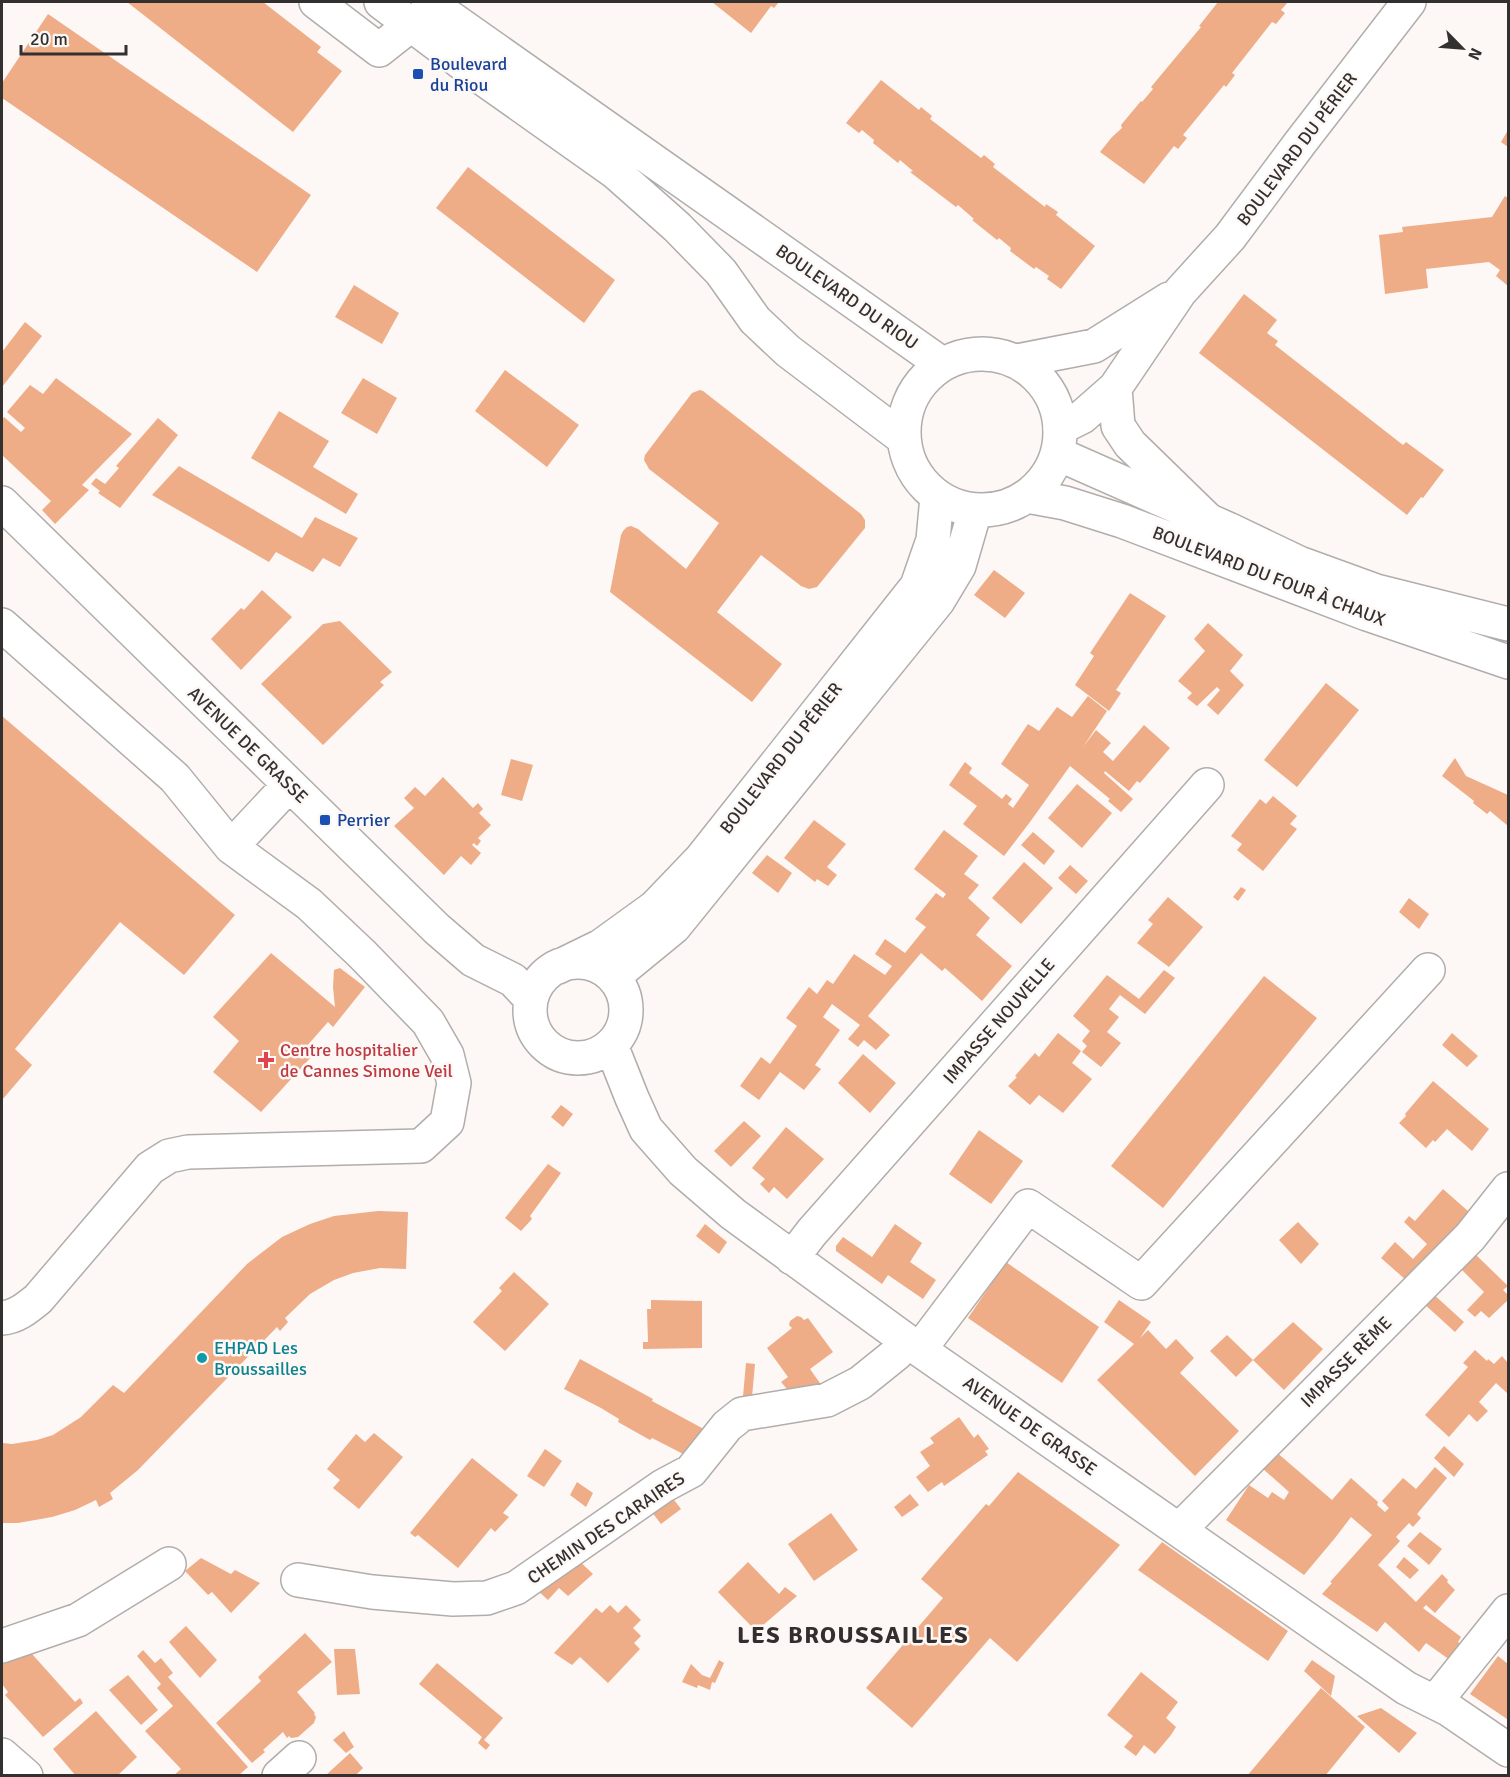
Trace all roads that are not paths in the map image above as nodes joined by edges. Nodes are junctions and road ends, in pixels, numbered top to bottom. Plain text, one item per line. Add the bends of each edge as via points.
1 (316, 2) edge
2 (381, 2) edge
3 (1409, 2) edge
4 (420, 13) edge
5 (1180, 292) junction
6 (1017, 361) junction
7 (942, 364) junction
8 (1115, 388) junction
9 (903, 438) junction
10 (1059, 441) junction
11 (1027, 496) junction
12 (937, 497) junction
13 (2, 503) edge
14 (975, 511) junction
15 (1210, 521) junction
16 (1509, 624) edge
17 (2, 625) edge
18 (1509, 662) edge
19 (289, 784) junction
20 (1207, 785) dead end
21 (231, 847) junction
22 (558, 967) junction
23 (1428, 970) dead end
24 (613, 976) junction
25 (531, 999) junction
26 (610, 1045) junction
27 (1509, 1190) edge
28 (792, 1258) junction
29 (2, 1318) edge
30 (914, 1345) junction
31 (1179, 1530) junction
32 (169, 1564) dead end
33 (298, 1580) dead end
34 (1509, 1611) edge
35 (2, 1646) edge
36 (1435, 1702) junction
37 (1509, 1750) edge
38 (2, 1755) edge
39 (26, 1776) edge

1 - 4 street via 379,50
2 - 4 street, BOULEVARD DU RIOU
3 - 5 street, BOULEVARD DU PÉRIER via 1230,237
4 - 7 street, BOULEVARD DU RIOU
4 - 9 street, BOULEVARD DU RIOU via 478,75 615,172 677,227 713,265 755,320 788,351
5 - 6 street via 1094,346
5 - 8 street
6 - 7 street via 992,354 966,355
6 - 10 street via 1047,388 1056,407
7 - 9 street via 912,396 904,416
8 - 10 street
8 - 15 street via 1118,426 1130,444
9 - 12 street via 909,463 922,484
10 - 11 street via 1042,483
10 - 15 street, BOULEVARD DU FOUR À CHAUX
11 - 14 street via 994,510
11 - 18 street, BOULEVARD DU FOUR À CHAUX via 1122,521 1356,610
12 - 14 street via 955,507
12 - 22 street, BOULEVARD DU PÉRIER via 933,540 917,586 701,859 655,907 601,946
13 - 19 street, AVENUE DE GRASSE
14 - 24 street, BOULEVARD DU PÉRIER via 959,566 938,601 674,927
15 - 16 street, BOULEVARD DU FOUR À CHAUX via 1299,563 1376,591
17 - 21 street via 175,778
19 - 21 street
19 - 25 street, AVENUE DE GRASSE via 437,929 473,960 513,980
20 - 28 street, IMPASSE NOUVELLE
21 - 29 street via 309,904 428,1022 447,1055 454,1083 447,1122 422,1146 188,1152 169,1156 150,1168 38,1299 26,1309
22 - 24 street via 586,963
22 - 25 street via 545,975
23 - 30 street, CHEMIN DES CARAIRES via 1141,1283 1028,1206
24 - 26 street via 625,1002 625,1018
25 - 26 street via 534,1029 553,1052 583,1058 598,1055
26 - 28 street, AVENUE DE GRASSE via 646,1129 659,1146 733,1214
27 - 31 street, IMPASSE RÈME via 1470,1237
28 - 30 street, AVENUE DE GRASSE
30 - 31 street, AVENUE DE GRASSE
30 - 33 street, CHEMIN DES CARAIRES via 860,1383 827,1400 742,1414 727,1426 692,1471 663,1486 516,1588 487,1598 453,1599
31 - 36 street, AVENUE DE GRASSE via 1406,1688
32 - 35 street via 78,1620
34 - 36 street
36 - 37 street, AVENUE DE GRASSE
38 - 39 street

